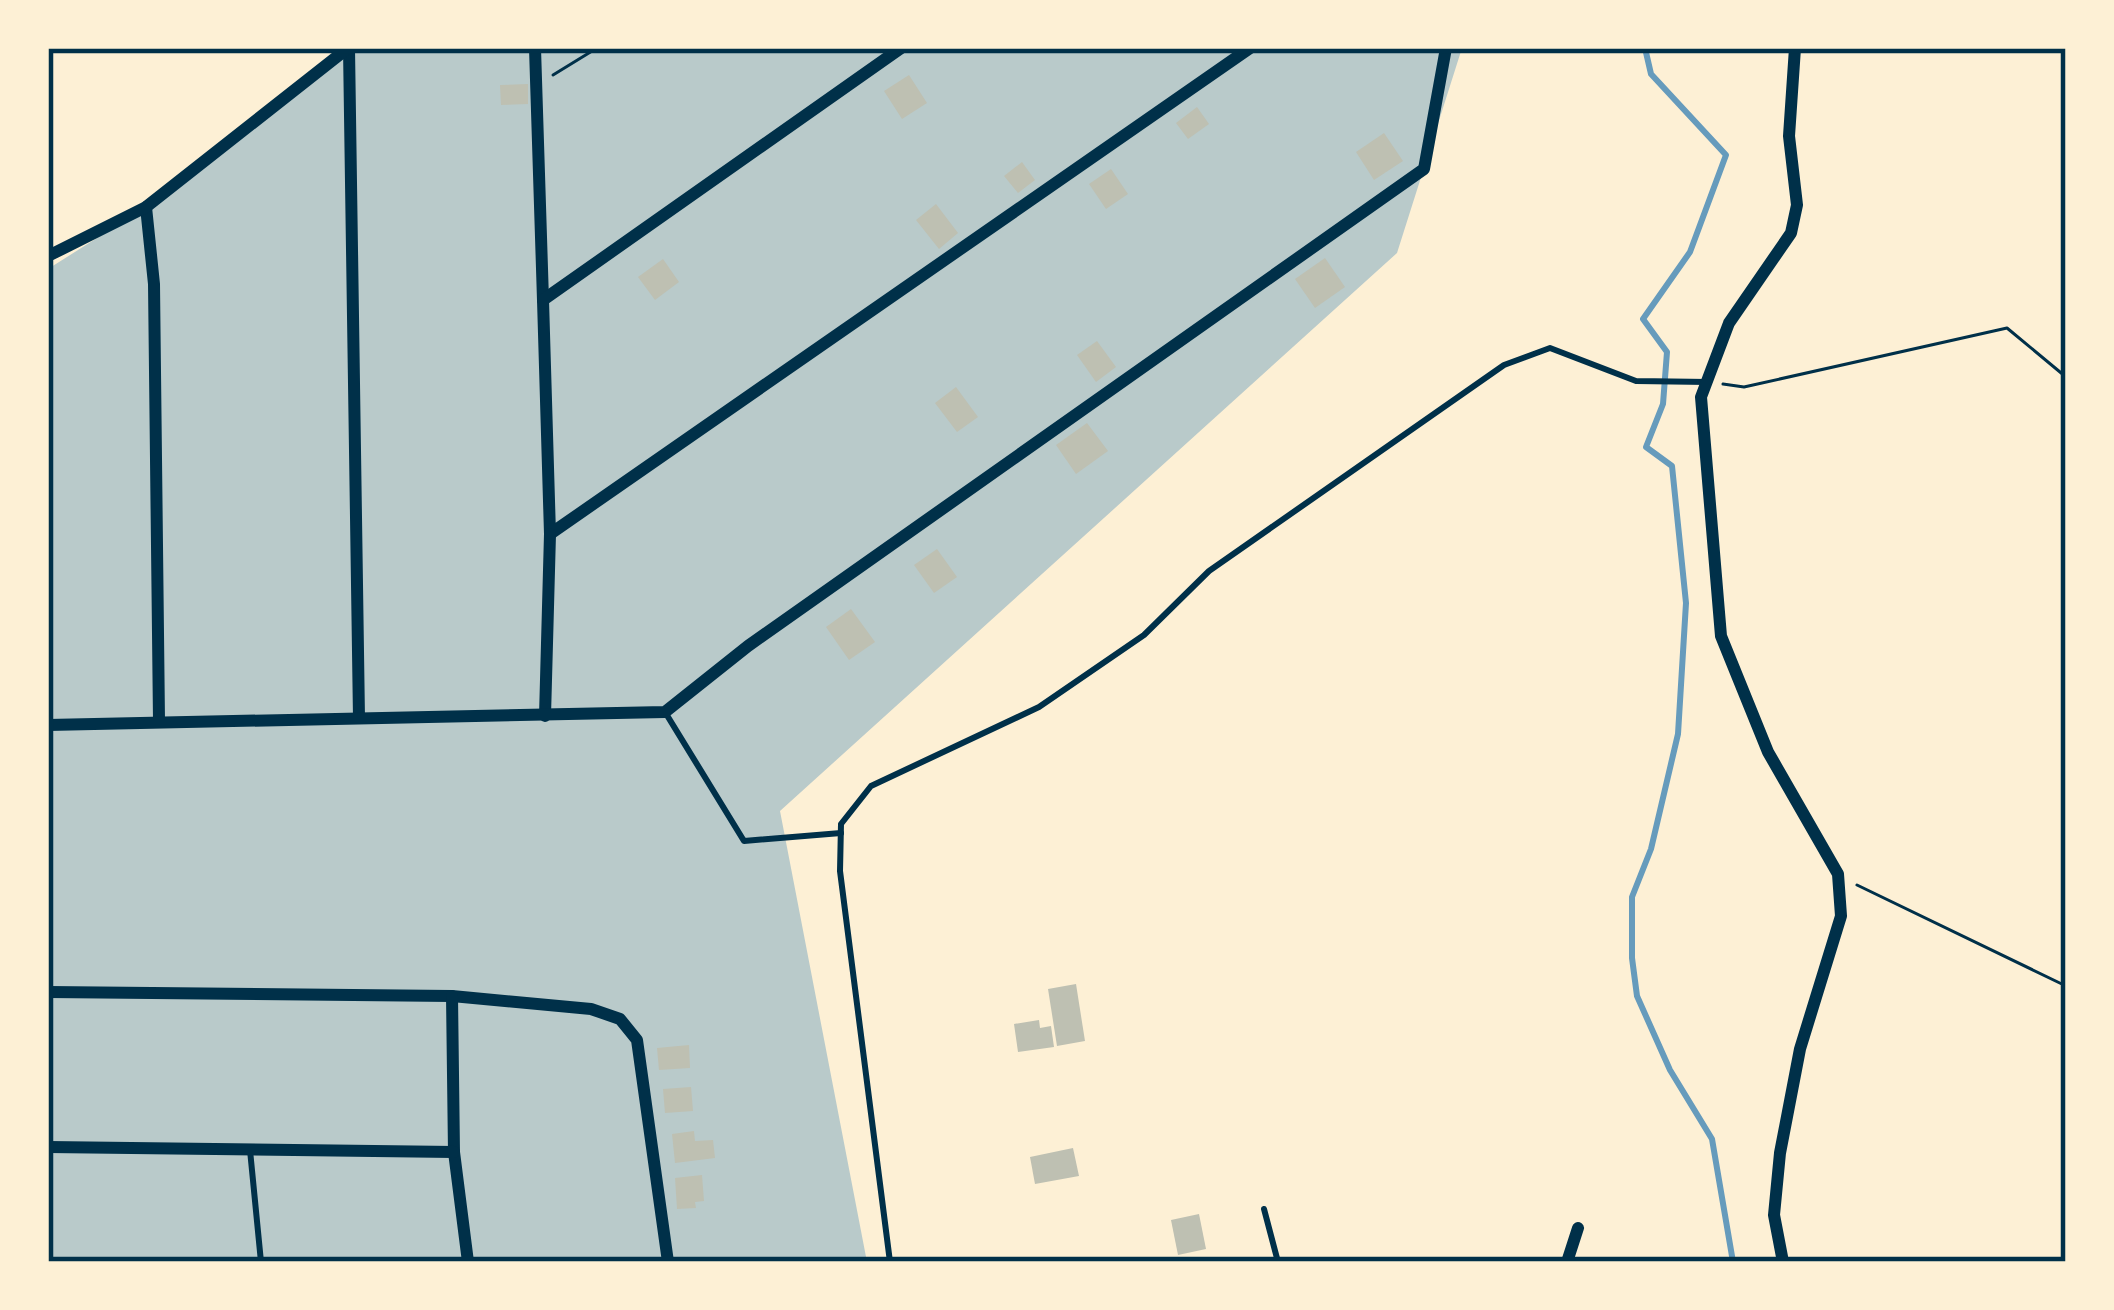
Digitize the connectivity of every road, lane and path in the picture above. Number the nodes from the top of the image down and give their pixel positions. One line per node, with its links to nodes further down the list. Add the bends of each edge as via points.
1 (348, 48): 9 (street); 17 (street)
2 (535, 48): 8 (street)
3 (597, 48): 8 (path)
4 (901, 48): 11 (street)
5 (1250, 48): 14 (street)
6 (1446, 48): 15 (street, via 1424,169)
7 (1795, 48): 13 (street, via 1791,233 1729,323)
8 (536, 85): 11 (street)
9 (146, 207): 10 (street); 18 (street, via 154,284)
10 (48, 256)
11 (543, 300): 14 (street)
12 (2066, 376): 13 (path, via 2007,328 1744,387)
13 (1709, 382): 20 (lane, via 1636,381 1550,349 1504,365 1209,571 1144,635 1039,707 871,786); 21 (street, via 1701,397 1721,636 1768,752)
14 (550, 534): 16 (street)
15 (665, 712): 16 (street); 20 (lane, via 744,841)
16 (545, 716): 17 (street)
17 (359, 718): 18 (street)
18 (159, 720): 19 (street)
19 (48, 725)
20 (841, 833): 33 (lane)
21 (1838, 874): 22 (path); 36 (street, via 1840,916 1800,1048 1780,1153 1774,1215)
22 (2066, 986)
23 (48, 992): 24 (street)
24 (452, 996): 27 (street); 32 (street, via 620,1019 637,1040)
25 (48, 1147): 26 (street)
26 (250, 1150): 27 (street); 30 (lane)
27 (454, 1152): 31 (street)
28 (1264, 1209): 34 (lane)
29 (1578, 1228): 35 (street)
30 (261, 1262)
31 (468, 1262)
32 (668, 1262)
33 (890, 1262)
34 (1278, 1262)
35 (1567, 1262)
36 (1784, 1262)

